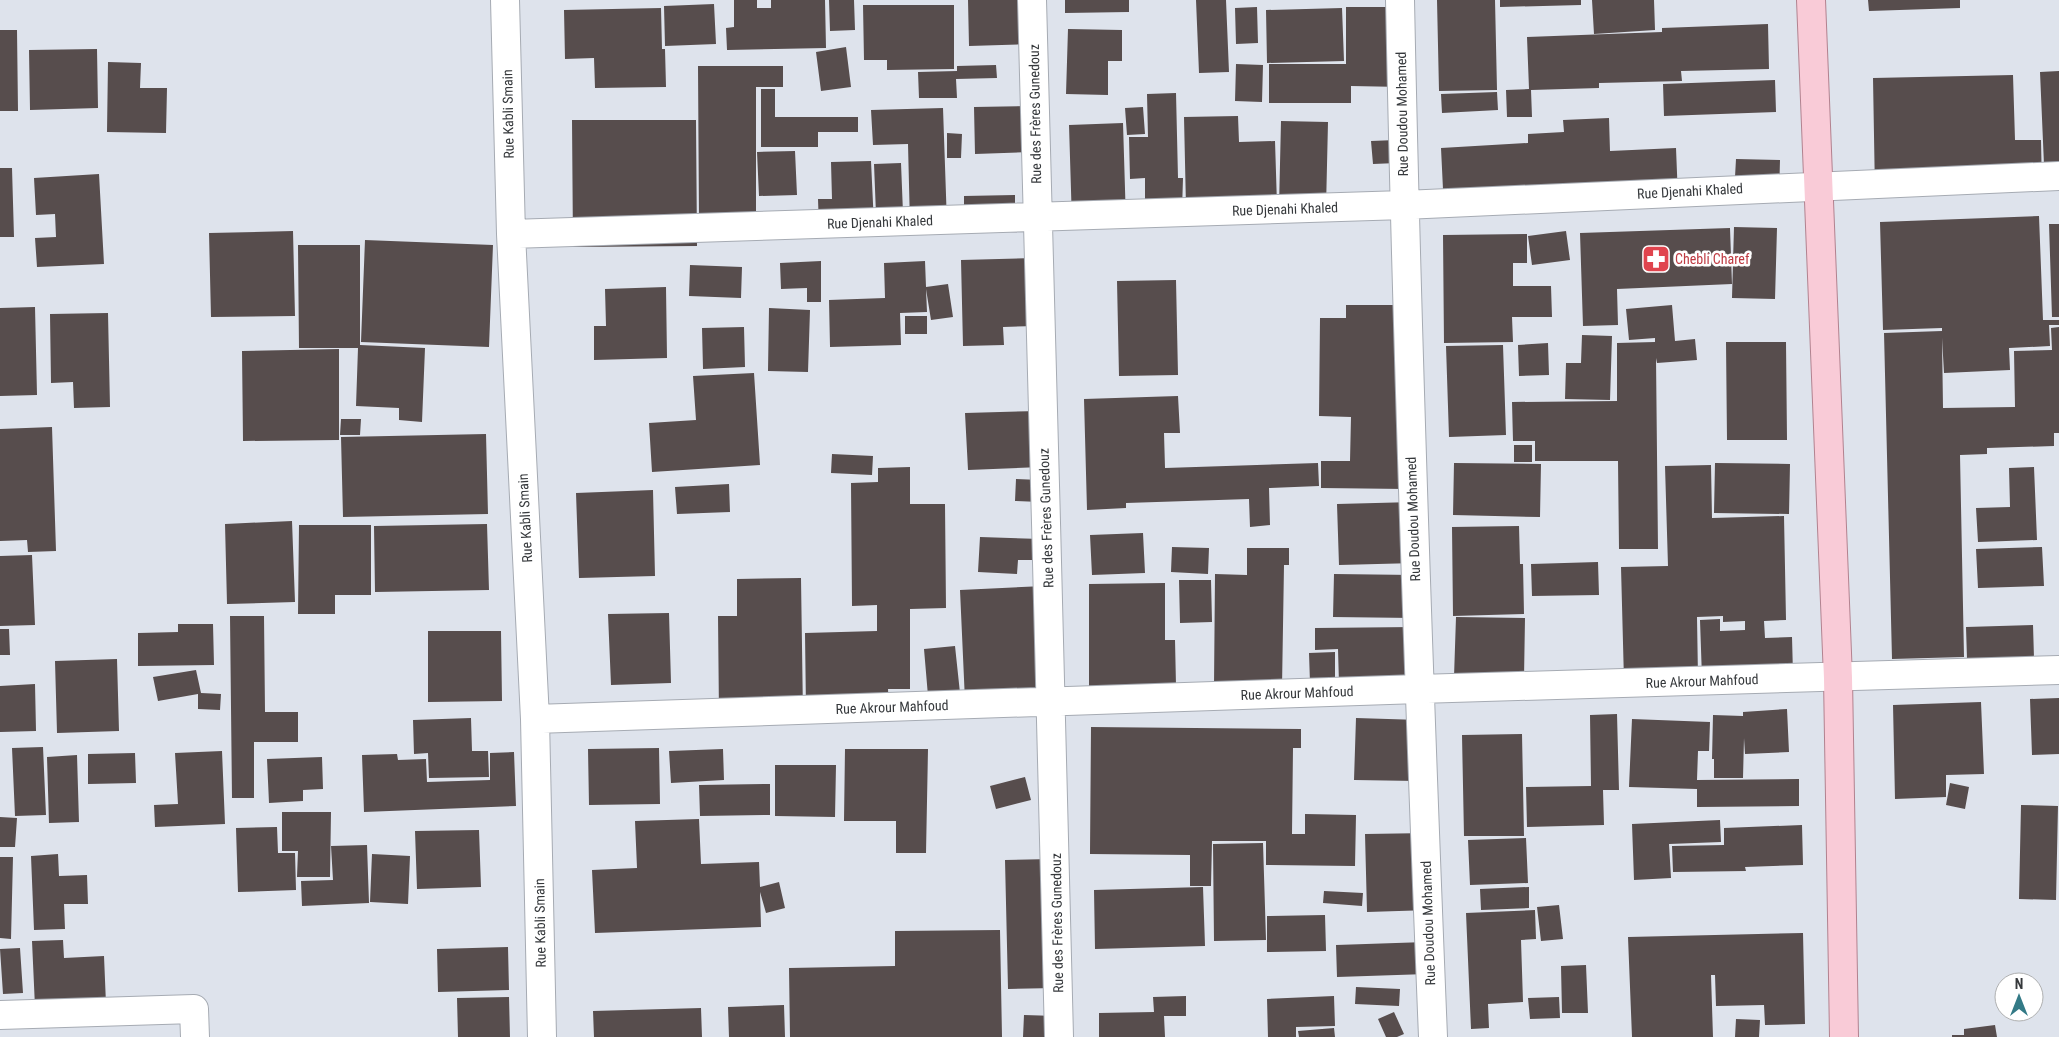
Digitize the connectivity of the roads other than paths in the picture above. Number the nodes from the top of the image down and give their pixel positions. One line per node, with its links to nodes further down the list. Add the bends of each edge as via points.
1 (505, 0): 9 (street, Rue Kabli Smain)
2 (1032, 0): 8 (street, Rue des Frères Gunedouz)
3 (1400, 0): 7 (street, Rue Doudou Mohamed)
4 (1811, 0): 6 (main road)
5 (2059, 176): 6 (street, Rue Djenahi Khaled)
6 (1819, 186): 7 (street, Rue Djenahi Khaled); 11 (main road)
7 (1404, 205): 8 (street, Rue Djenahi Khaled); 12 (street, Rue Doudou Mohamed)
8 (1037, 217): 9 (street, Rue Djenahi Khaled); 13 (street, Rue des Frères Gunedouz)
9 (511, 234): 14 (street, Rue Kabli Smain)
10 (2059, 670): 11 (street, Rue Akrour Mahfoud)
11 (1838, 678): 12 (street, Rue Akrour Mahfoud); 20 (main road)
12 (1419, 689): 13 (street, Rue Akrour Mahfoud); 19 (street, Rue Doudou Mohamed)
13 (1052, 702): 14 (street, Rue Akrour Mahfoud); 18 (street, Rue des Frères Gunedouz)
14 (534, 719): 17 (street, Rue Kabli Smain)
15 (0, 1015): 16 (street, via 194,1009)
16 (195, 1037)
17 (542, 1037)
18 (1059, 1037)
19 (1433, 1037)
20 (1844, 1037)

